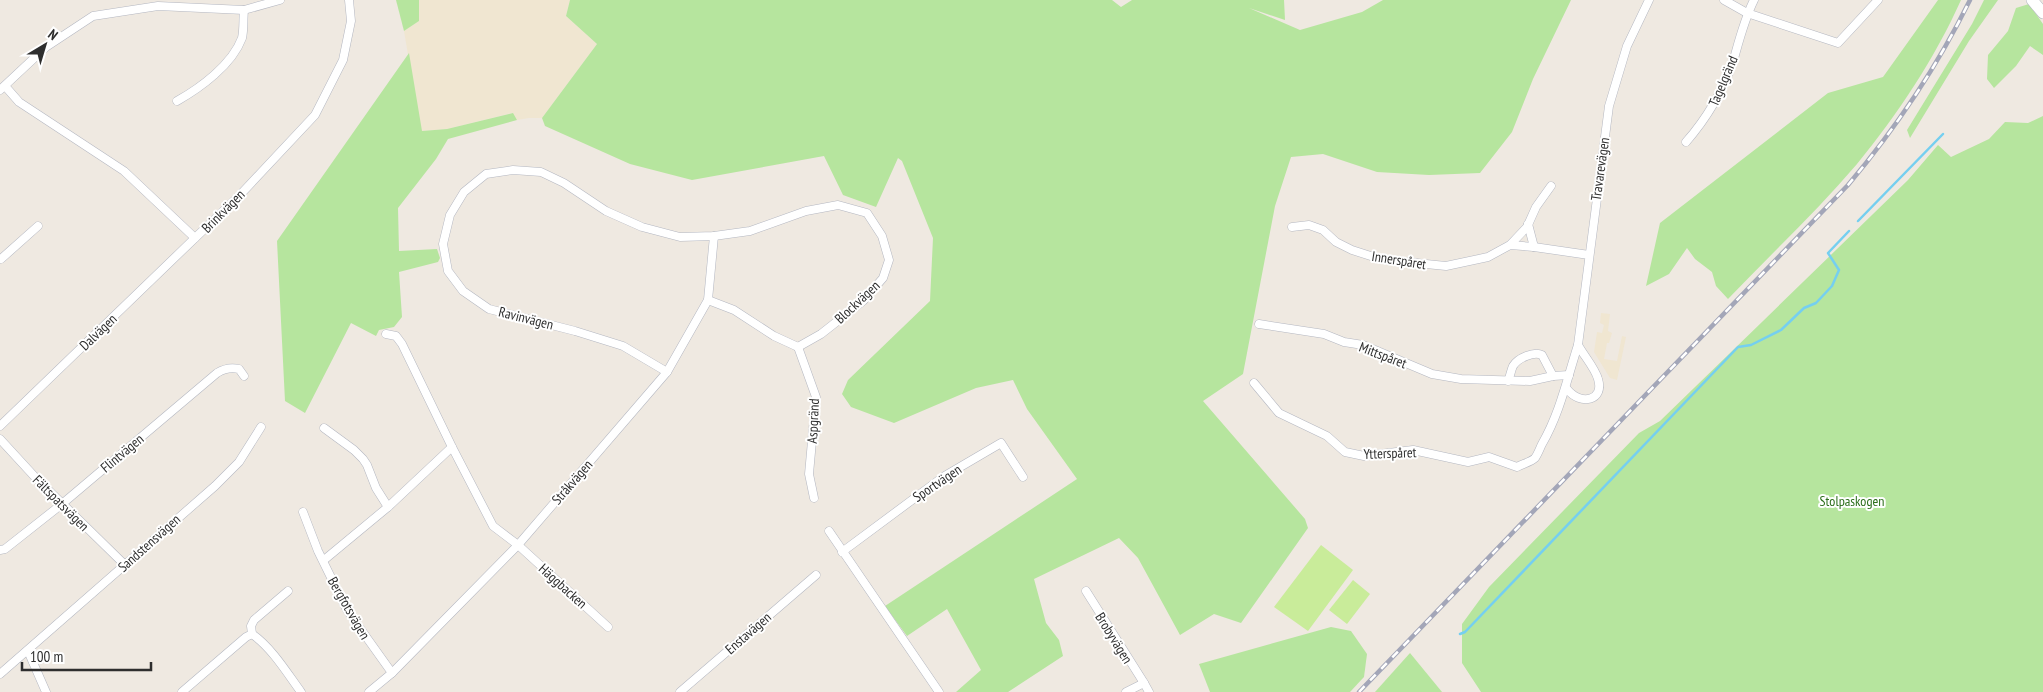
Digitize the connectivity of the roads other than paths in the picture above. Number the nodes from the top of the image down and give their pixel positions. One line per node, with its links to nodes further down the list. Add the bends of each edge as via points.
1 (280, 0): 8 (street)
2 (349, 0): 19 (street, Brinkvägen, via 351,21 343,60 315,115)
3 (1649, 0): 22 (street, Travarevägen, via 1627,46 1609,106)
4 (1724, 0): 9 (street)
5 (1754, 0): 9 (street, Tagelgränd)
6 (1878, 0): 9 (street, via 1838,44)
7 (2032, 0): 10 (main road)
8 (244, 10): 11 (street, via 158,6 93,16 46,47); 12 (street, via 242,37 233,54 200,88)
9 (1747, 12): 13 (street, Tagelgränd, via 1732,64 1714,105)
10 (2043, 13)
11 (2, 88): 19 (street, Brinkvägen, via 124,171)
12 (177, 101)
13 (1686, 142)
14 (1551, 186): 15 (street, Innerspåret)
15 (1528, 224): 20 (street, Innerspåret); 21 (street)
16 (38, 226): 23 (street)
17 (1292, 227): 20 (street, Innerspåret, via 1309,225 1323,230 1352,250 1380,259 1416,264 1446,266 1467,262 1488,257)
18 (714, 236): 24 (street, Stråkvägen); 28 (street, Blockvägen, via 750,231 806,211 838,205 866,213 882,236 889,260 883,278 863,301 821,334); 29 (street, Ravinvägen, via 680,236 642,227 606,211 541,172 514,170 486,174 464,192 450,215 443,244 448,271 463,291 490,309 622,346)
19 (195, 238): 36 (street, Dalvägen)
20 (1510, 245): 21 (street)
21 (1534, 246): 22 (street)
22 (1589, 255): 27 (street, Travarevägen)
23 (0, 258)
24 (708, 300): 28 (street, via 734,310 774,336); 29 (street, Stråkvägen)
25 (1258, 324): 33 (street, Mittspåret, via 1324,334 1363,345 1432,374)
26 (386, 334): 40 (street, via 396,336 402,344)
27 (1578, 345): 30 (street, Travarevägen); 35 (street, via 1598,378 1599,390 1590,399 1582,399 1575,398)
28 (798, 346): 43 (street, Aspgränd, via 816,397 809,474)
29 (667, 372): 48 (street, Stråkvägen)
30 (1569, 375): 32 (street, Mittspåret); 35 (street, Travarevägen)
31 (244, 376): 44 (street, Flintvägen, via 239,369 232,368 217,373)
32 (1553, 376): 33 (street, Mittspåret); 33 (street, via 1538,353 1513,365)
33 (1508, 381)
34 (1254, 383): 41 (street, Ytterspåret, via 1279,413 1327,436 1345,452 1364,456 1413,450 1468,462 1489,457)
35 (1567, 388): 41 (street, Travarevägen, via 1550,431 1534,458)
36 (0, 426)
37 (261, 427): 52 (street, Sandstensvägen, via 239,462)
38 (324, 428): 45 (street, via 368,465 376,488)
39 (0, 438): 44 (street, Fältspatsvägen)
40 (452, 447): 45 (street, Bergfotsvägen); 48 (street, via 493,526)
41 (1517, 466)
42 (1023, 477): 50 (street, Sportvägen, via 1001,443 943,477)
43 (814, 498)
44 (62, 504): 49 (street, Flintvägen); 52 (street, Fältspatsvägen)
45 (388, 507): 51 (street, Bergfotsvägen)
46 (302, 512): 51 (street)
47 (829, 531): 50 (street)
48 (518, 545): 56 (street, Häggbacken); 59 (street, Stråkvägen)
49 (0, 550)
50 (842, 552): 67 (street)
51 (324, 560): 59 (street, Bergfotsvägen, via 347,610)
52 (124, 565): 58 (street, Sandstensvägen)
53 (816, 575): 66 (street, Enstavägen)
54 (288, 591): 57 (street, via 254,620)
55 (1086, 592): 61 (street, Brobyvägen)
56 (608, 627)
57 (252, 634): 63 (street); 64 (street)
58 (28, 651): 60 (street, Sandstensvägen); 62 (street)
59 (392, 672): 65 (street, Stråkvägen)
60 (0, 674)
61 (1144, 683): 68 (street); 69 (street, Brobyvägen)
62 (46, 692)
63 (182, 692)
64 (302, 692)
65 (369, 692)
66 (681, 692)
67 (938, 692)
68 (1126, 692)
69 (1149, 692)

